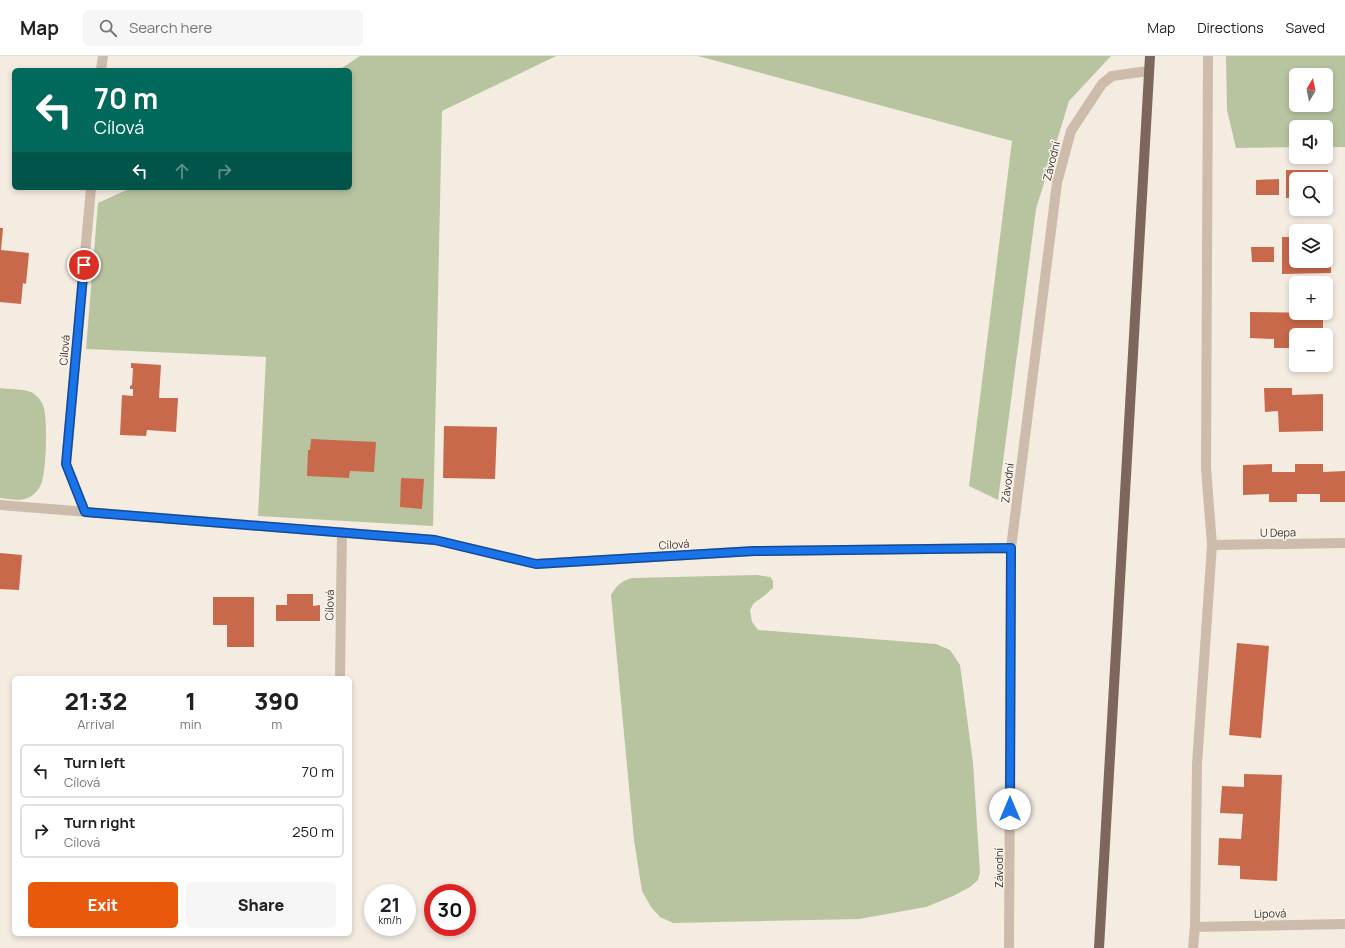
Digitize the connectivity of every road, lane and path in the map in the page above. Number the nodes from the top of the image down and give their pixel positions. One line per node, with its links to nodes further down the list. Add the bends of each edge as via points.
1 (102, 56): 4 (street)
2 (1150, 56): 5 (main road)
3 (1208, 56): 11 (street, via 1206,468)
4 (101, 68)
5 (1148, 71): 12 (street, Závodní, via 1112,76 1102,84 1071,131 1057,183); 17 (main road)
6 (91, 190): 8 (street, Cílová, via 66,464)
7 (0, 505): 8 (street, Cílová)
8 (85, 512): 9 (street, Cílová)
9 (342, 532): 12 (street, Cílová, via 435,540 536,564 754,551); 13 (street, Cílová)
10 (1345, 543): 11 (street, U Depa)
11 (1212, 545): 15 (street, via 1197,764)
12 (1011, 548): 16 (street, Závodní)
13 (340, 676)
14 (1345, 924): 15 (street, Lipová)
15 (1196, 927): 18 (street)
16 (1009, 948)
17 (1099, 948)
18 (1193, 948)

